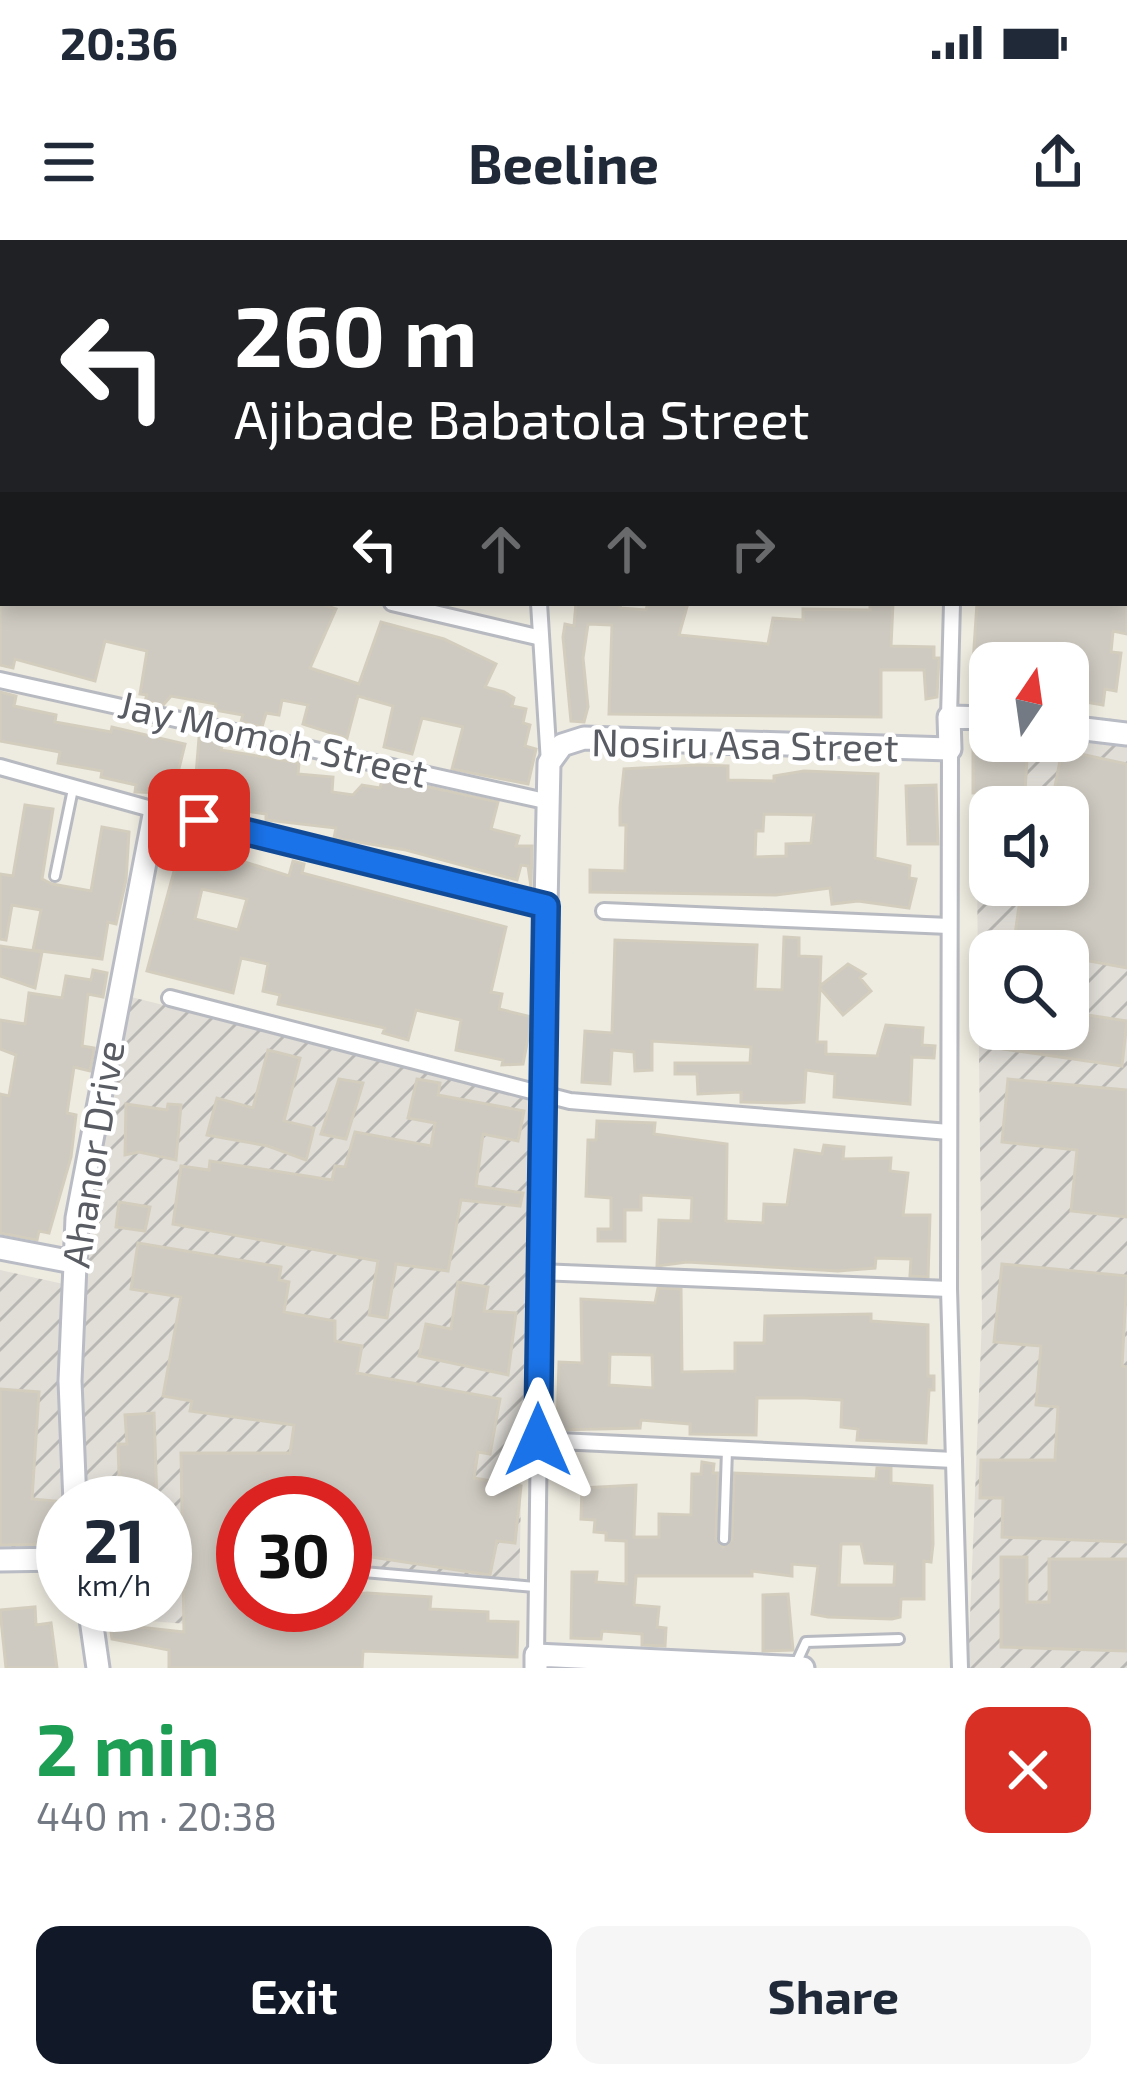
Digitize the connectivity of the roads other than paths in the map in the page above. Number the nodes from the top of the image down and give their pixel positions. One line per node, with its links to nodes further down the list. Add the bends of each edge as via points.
1 (405, 606): 4 (street)
2 (539, 606): 4 (street)
3 (952, 606): 6 (street)
4 (537, 637): 11 (street)
5 (0, 680): 14 (street, Jay Momoh Street)
6 (949, 717): 7 (street); 10 (street)
7 (969, 717)
8 (1089, 729): 9 (street)
9 (1127, 734)
10 (950, 749): 11 (street, Nosiru Asa Street, via 584,738 562,745); 19 (street)
11 (549, 763): 14 (street)
12 (0, 767): 13 (street)
13 (74, 785): 15 (street); 16 (lane)
14 (545, 801): 17 (street)
15 (155, 809): 17 (street); 24 (street, Ahanor Drive, via 89,1143)
16 (55, 876)
17 (546, 906): 21 (street)
18 (604, 911): 19 (street)
19 (949, 926): 22 (street)
20 (170, 998): 21 (street)
21 (544, 1095): 22 (street, via 607,1107); 25 (street)
22 (949, 1132): 26 (street)
23 (0, 1248): 24 (street)
24 (74, 1262): 30 (street, Ahanor Drive)
25 (538, 1272): 26 (street); 27 (street)
26 (950, 1289): 29 (street)
27 (538, 1440): 28 (street); 35 (street)
28 (727, 1450): 29 (street); 31 (lane)
29 (954, 1460): 42 (street)
30 (74, 1476)
31 (724, 1539)
32 (36, 1559): 33 (street)
33 (0, 1560)
34 (372, 1573): 35 (lane)
35 (537, 1587): 38 (street)
36 (93, 1632): 40 (street)
37 (899, 1639): 41 (lane, via 806,1642)
38 (536, 1661): 39 (street)
39 (715, 1666): 41 (street)
40 (98, 1668)
41 (799, 1668)
42 (960, 1668)

